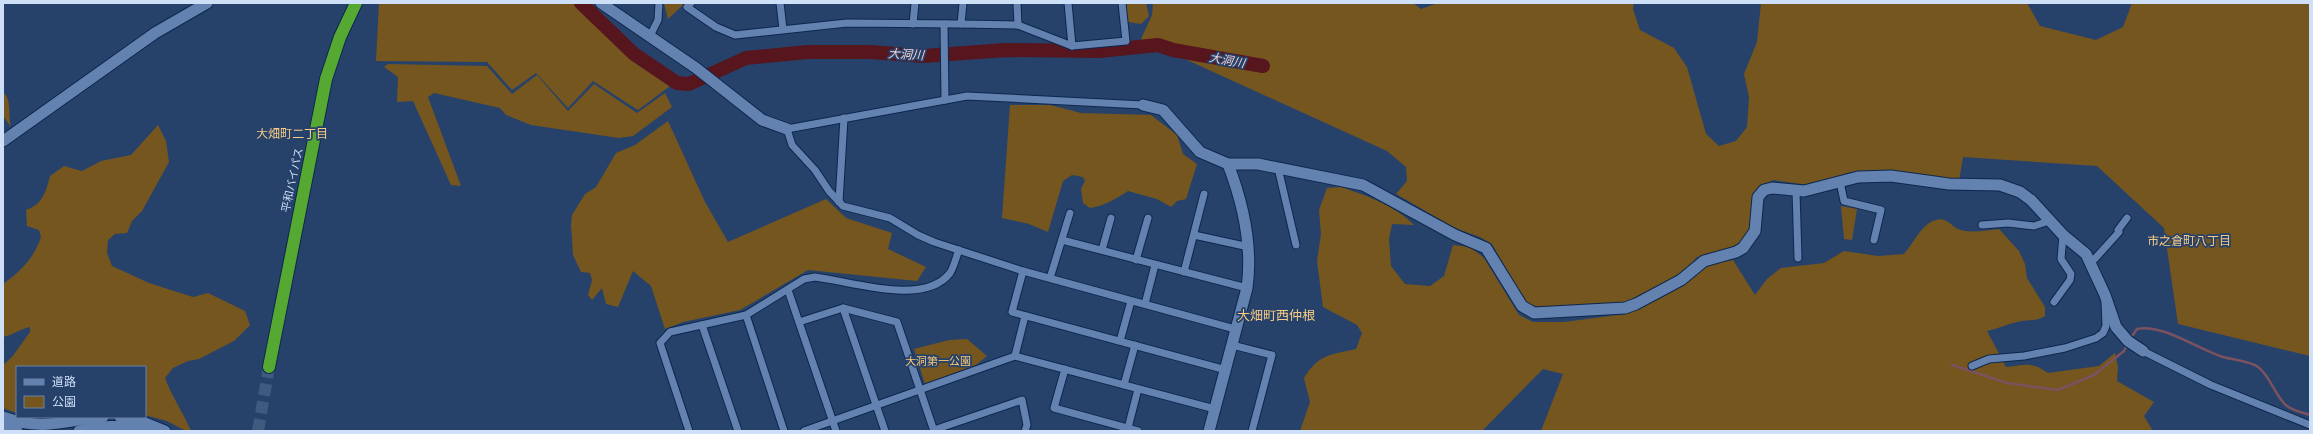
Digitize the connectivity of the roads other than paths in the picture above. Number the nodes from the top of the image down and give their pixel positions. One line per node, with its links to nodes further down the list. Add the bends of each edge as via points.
1 (356, 3): 69 (highway, 平和バイパス, via 340,37 326,79)
2 (601, 3): 17 (street)
3 (659, 3): 17 (street, via 658,20)
4 (691, 3): 16 (street, via 687,7 716,27 735,35)
5 (780, 3): 16 (street)
6 (915, 3): 12 (street)
7 (963, 3): 14 (street)
8 (1017, 3): 15 (street)
9 (1068, 3): 18 (street)
10 (1122, 3): 18 (street, via 1126,41)
11 (203, 4): 23 (street, via 155,33)
12 (913, 24): 13 (street); 16 (street, via 847,23)
13 (944, 24): 14 (street); 19 (street)
14 (961, 24): 15 (street)
15 (1018, 25): 18 (street)
16 (783, 29)
17 (650, 36): 22 (street, via 762,120)
18 (1072, 46)
19 (945, 100): 20 (street, via 967,96); 21 (street)
20 (1143, 105): 24 (street, via 1163,110 1200,152)
21 (844, 118): 22 (street); 29 (street)
22 (787, 129): 29 (street, via 792,145)
23 (3, 141)
24 (1228, 164): 25 (street, via 1258,164); 41 (street, via 1243,209)
25 (1278, 168): 27 (street, via 1363,186 1455,235 1482,245 1522,306 1534,313 1612,310 1636,304 1681,280 1704,260 1743,248 1755,231 1758,197 1764,190); 40 (street)
26 (1840, 182): 27 (street, via 1804,192); 34 (street, via 1858,177 1892,176 1949,184 2000,185 2026,196); 39 (street, via 1844,201 1881,210)
27 (1796, 190): 44 (street)
28 (1204, 194): 36 (street)
29 (839, 202): 42 (street, via 843,206 890,218 918,235)
30 (1070, 213): 38 (street)
31 (1111, 218): 43 (street)
32 (1148, 218): 45 (street)
33 (2127, 218): 46 (street, via 2119,232)
34 (2049, 221): 35 (street, via 2034,226 2008,223); 37 (street)
35 (1982, 225)
36 (1194, 235): 41 (street); 49 (street)
37 (2063, 235): 46 (street, via 2086,254); 55 (street, via 2061,259 2071,274 2070,280)
38 (1062, 240): 43 (street); 50 (street)
39 (1874, 240)
40 (1296, 245)
41 (1248, 247): 51 (street, via 1250,266)
42 (959, 250): 48 (street); 52 (street, via 950,272 929,287 884,289 815,277 804,279)
43 (1102, 250): 45 (street)
44 (1798, 258)
45 (1136, 260): 47 (street)
46 (2091, 263): 53 (street)
47 (1155, 265): 49 (street); 56 (street)
48 (1023, 271): 50 (street); 59 (street, via 1012,312)
49 (1184, 272): 51 (street)
50 (1050, 278): 54 (street)
51 (1247, 288): 62 (street)
52 (788, 290): 58 (street); 60 (street)
53 (2105, 295): 66 (street, via 2116,327 2128,341); 68 (street, via 2106,326 2103,333 2096,338 2038,353 1989,359)
54 (1131, 301): 56 (street); 63 (street)
55 (2054, 302)
56 (1145, 304): 62 (street)
57 (843, 308): 60 (street); 74 (street, via 897,322); 75 (street)
58 (746, 315): 61 (street); 91 (street)
59 (1025, 316): 63 (street); 67 (street)
60 (799, 322): 80 (street)
61 (702, 325): 89 (street, via 670,332 660,343); 90 (street)
62 (1235, 329): 65 (street)
63 (1120, 341): 64 (street)
64 (1135, 345): 71 (street); 72 (street)
65 (1232, 345): 71 (street); 98 (street, via 1272,355)
66 (2143, 351): 81 (street, via 2211,386)
67 (1015, 356): 70 (street); 74 (street)
68 (1972, 366)
69 (269, 367)
70 (1065, 369): 72 (street); 83 (street, via 1054,408)
71 (1226, 370): 76 (street)
72 (1124, 385): 73 (street)
73 (1138, 389): 76 (street); 83 (street)
74 (921, 390): 75 (street); 84 (street)
75 (877, 406): 80 (street); 94 (street)
76 (1215, 409): 97 (street)
77 (3, 417): 78 (street, via 27,424 48,426)
78 (97, 418)
79 (133, 418): 88 (street)
80 (832, 421): 92 (street); 93 (street)
81 (2310, 425)
82 (3, 427): 85 (street)
83 (1124, 429): 96 (street)
84 (934, 430): 95 (street, via 1022,400 1027,425)
85 (17, 431)
86 (79, 431): 87 (street, via 109,426 129,427)
87 (142, 431)
88 (165, 431)
89 (690, 431)
90 (738, 431)
91 (784, 431)
92 (804, 431)
93 (836, 431)
94 (885, 431)
95 (1025, 431)
96 (1138, 431)
97 (1209, 431)
98 (1252, 431)

